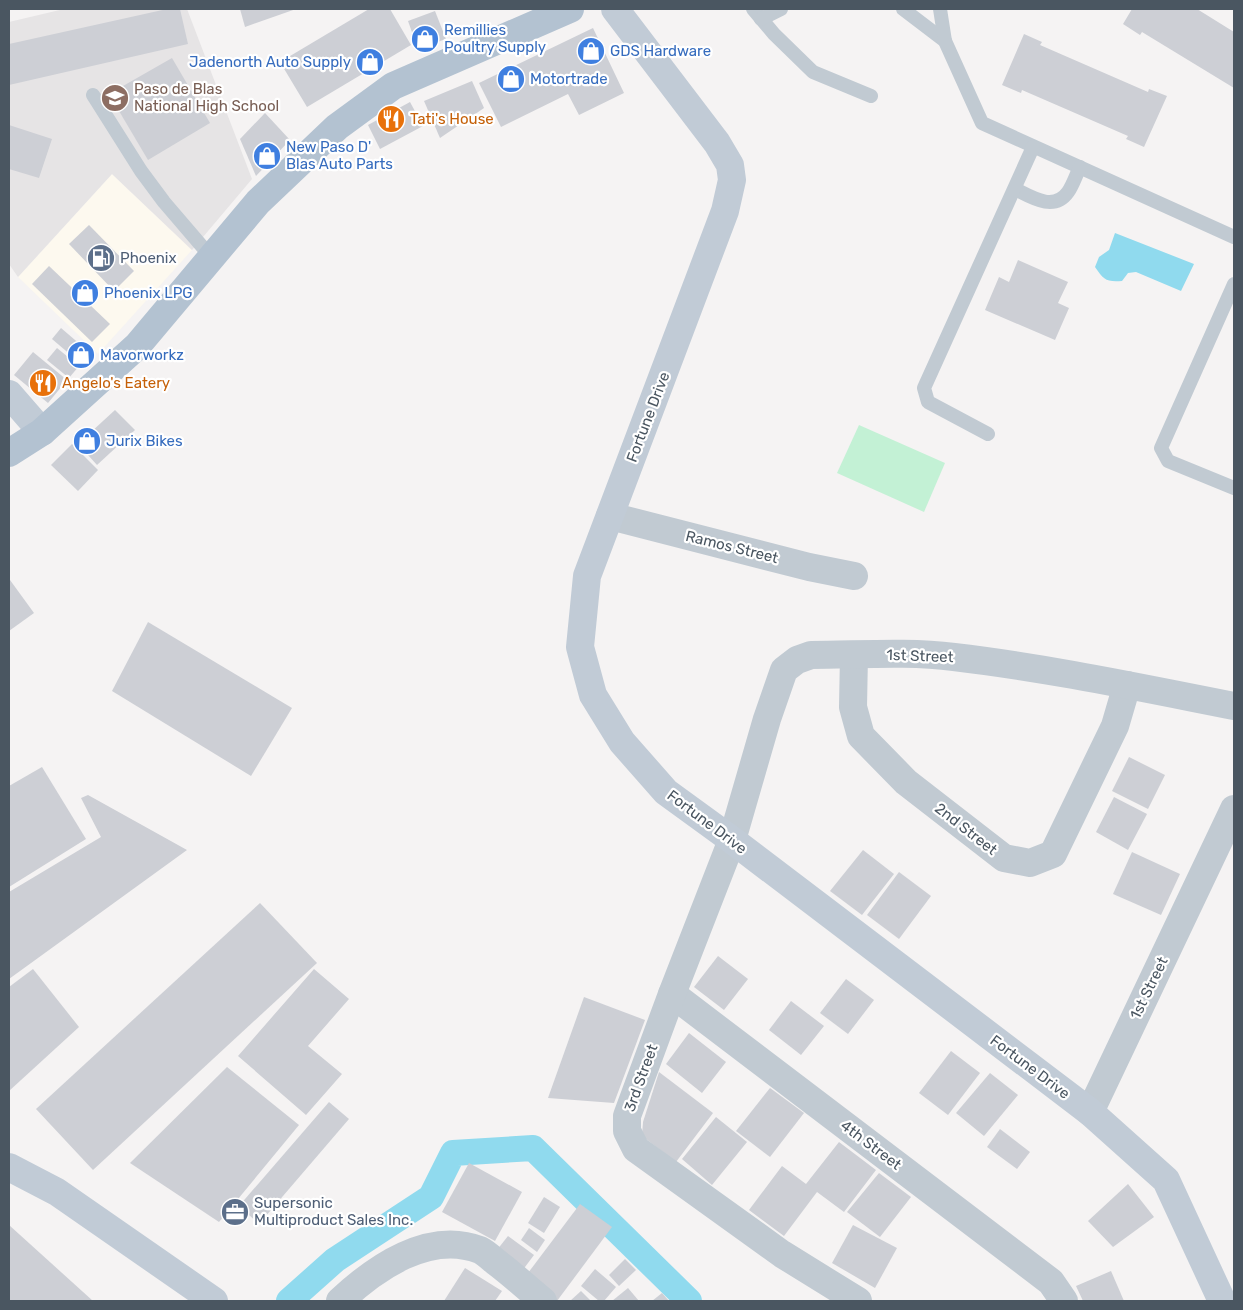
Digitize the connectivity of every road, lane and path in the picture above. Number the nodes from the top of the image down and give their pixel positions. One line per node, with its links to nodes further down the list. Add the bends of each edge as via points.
1 (570, 9): 14 (main road, via 393,86 337,127 258,202)
2 (615, 9): 21 (street, Fortune Drive, via 717,143 730,165 732,180 725,211)
3 (782, 9): 6 (lane)
4 (903, 9): 7 (lane)
5 (940, 9): 7 (lane)
6 (756, 14): 9 (lane, via 813,72)
7 (945, 41): 10 (lane, via 982,123)
8 (92, 95): 14 (lane, via 141,171)
9 (871, 96)
10 (1033, 147): 11 (lane); 12 (lane)
11 (1080, 167): 12 (lane, via 1068,193 1058,201 1048,202); 13 (lane)
12 (1014, 189): 18 (lane, via 924,388 928,402)
13 (1234, 237)
14 (212, 258): 17 (main road, via 137,346)
15 (1234, 287): 20 (lane, via 1161,448 1168,461)
16 (9, 394): 17 (street)
17 (42, 432): 19 (main road)
18 (988, 434)
19 (9, 453)
20 (1234, 488)
21 (610, 516): 22 (street, Ramos Street); 27 (street, Fortune Drive, via 587,576 580,647 593,695 622,742 666,792)
22 (854, 576)
23 (854, 655): 24 (street, 1st Street, via 953,657); 24 (street, 2nd Street, via 853,707 861,736 906,782 1004,858 1030,863 1053,854 1115,726); 27 (street, 1st Street, via 810,656 797,660 784,670)
24 (1127, 685): 25 (street, 1st Street)
25 (1234, 706)
26 (1234, 809): 29 (street, 1st Street)
27 (732, 840): 28 (street, 3rd Street); 29 (street, Fortune Drive)
28 (672, 994): 34 (street, 3rd Street, via 627,1116 627,1131 636,1149 782,1254); 35 (street, 4th Street, via 1051,1282)
29 (1090, 1112): 36 (street, Fortune Drive, via 1166,1180)
30 (9, 1167): 31 (street, via 57,1192)
31 (214, 1301)
32 (340, 1301): 33 (street, via 380,1268 404,1256 435,1246 458,1245 482,1251)
33 (543, 1301)
34 (858, 1301)
35 (1064, 1301)
36 (1222, 1301)

